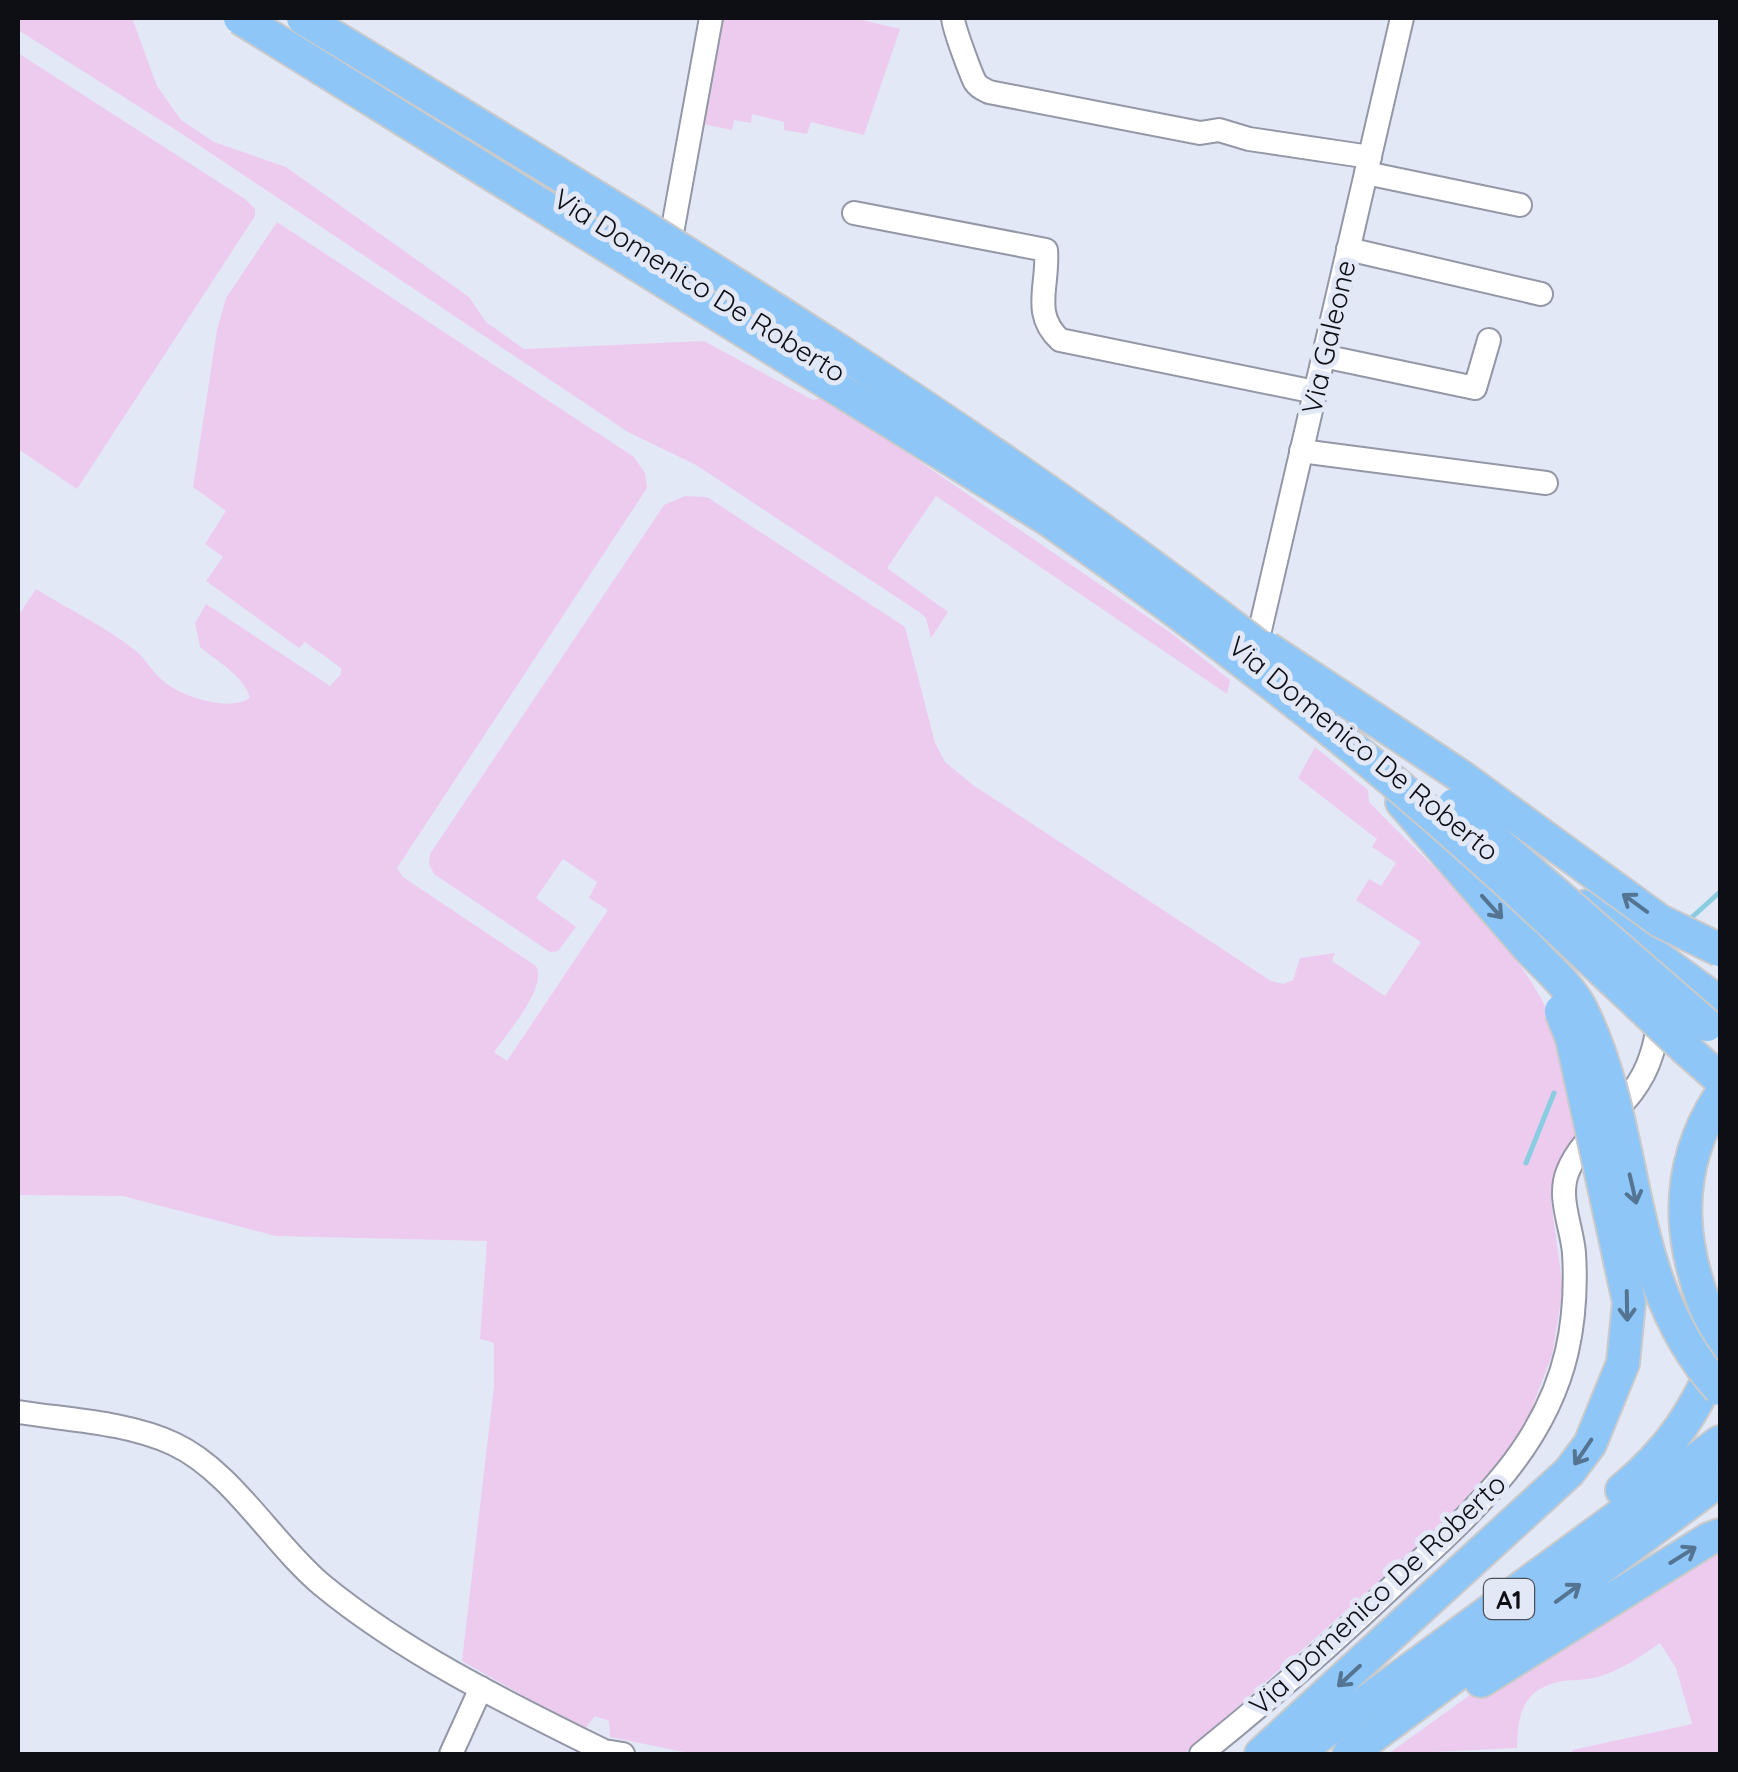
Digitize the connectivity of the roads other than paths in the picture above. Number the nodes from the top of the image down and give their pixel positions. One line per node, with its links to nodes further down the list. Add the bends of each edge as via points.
1 (240, 18): 20 (highway, bridge, via 1049,520)
2 (267, 18): 11 (street, Via Domenico De Roberto)
3 (303, 18): 18 (highway, bridge, via 1002,456)
4 (711, 18): 11 (street)
5 (953, 18): 7 (street, via 976,84 989,92 1200,133 1220,130)
6 (1402, 18): 7 (street, Via Galeone)
7 (1368, 165): 8 (street); 10 (street, Via Galeone)
8 (1520, 204)
9 (854, 213): 15 (street, via 1046,250 1042,312 1060,340)
10 (1348, 250): 12 (street); 14 (street, Via Galeone)
11 (666, 264): 19 (street, Via Domenico De Roberto, via 994,469)
12 (1541, 294)
13 (1489, 340): 14 (street, via 1475,388)
14 (1323, 356): 15 (street, Via Galeone)
15 (1315, 392): 16 (street, Via Galeone)
16 (1301, 451): 17 (street); 19 (street, Via Galeone)
17 (1546, 483)
18 (1226, 620): 21 (highway, bridge); 23 (highway, one-way to 18, bridge, via 1660,921 1459,775)
19 (1254, 656): 39 (street, Via Domenico De Roberto, via 1486,846 1643,992 1656,1016 1657,1037 1626,1103 1568,1170 1574,1306 1554,1391 1534,1434 1469,1514 1300,1674)
20 (1360, 754): 22 (highway, one-way to 22, bridge); 26 (highway, bridge)
21 (1523, 864): 24 (highway, bridge); 25 (highway, bridge)
22 (1526, 945): 30 (highway, one-way to 30, bridge, via 1586,1020 1605,1064 1650,1264 1667,1310); 40 (highway, one-way to 40, bridge, via 1572,1039 1629,1302 1623,1364 1590,1444 1569,1472)
23 (1720, 950)
24 (1720, 1003)
25 (1720, 1037)
26 (1720, 1079)
27 (1720, 1096): 28 (highway, via 1689,1174 1685,1216 1690,1265)
28 (1720, 1340)
29 (1720, 1354): 35 (highway, via 1697,1406 1651,1467 1512,1579)
30 (1720, 1389)
31 (18, 1412): 36 (street, via 145,1432 176,1444 204,1462 297,1564 337,1597)
32 (1720, 1442): 35 (highway, A1)
33 (1720, 1480): 42 (highway, A1, one-way to 33)
34 (1720, 1535): 43 (highway, one-way to 34)
35 (1436, 1653): 41 (highway, A1)
36 (481, 1688): 37 (street); 38 (street)
37 (611, 1753)
38 (452, 1754)
39 (1201, 1754)
40 (1261, 1754)
41 (1295, 1754)
42 (1349, 1754)
43 (1363, 1754)

